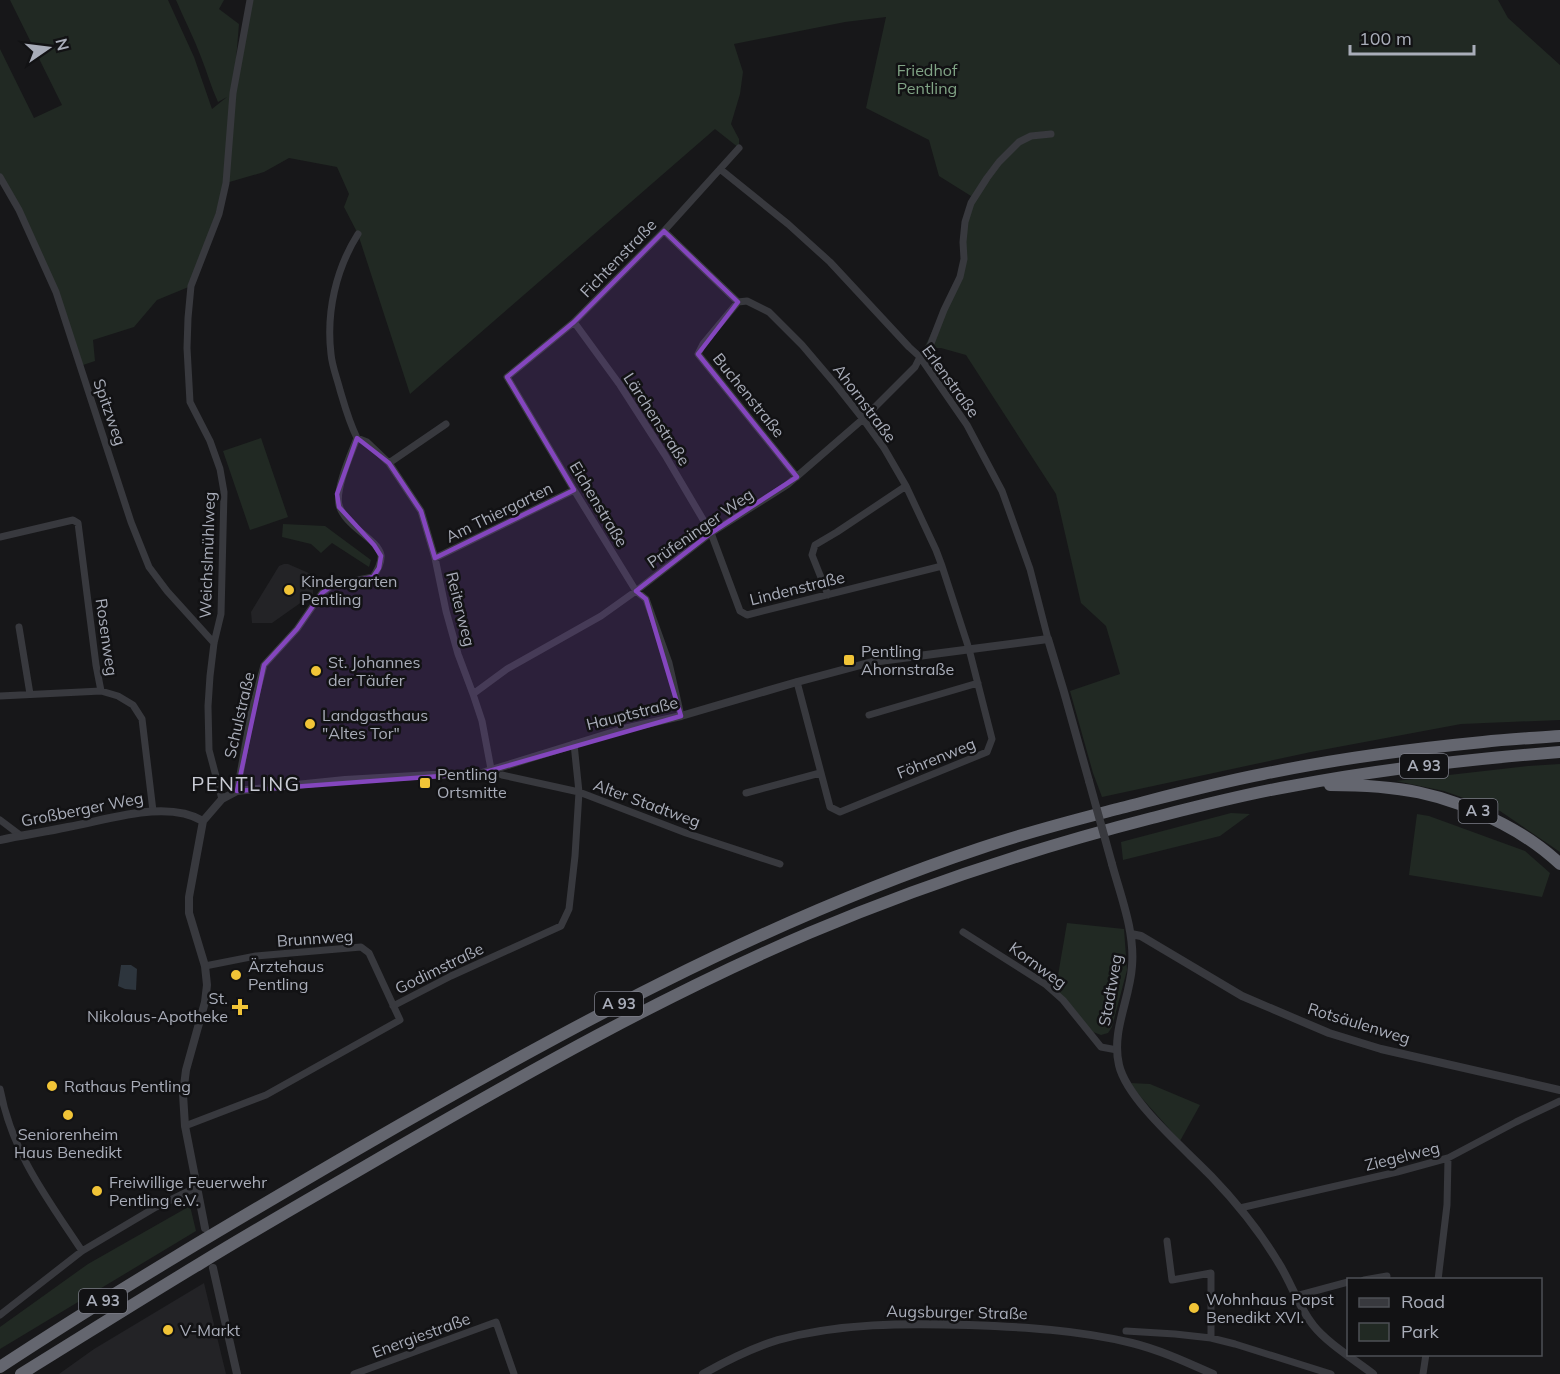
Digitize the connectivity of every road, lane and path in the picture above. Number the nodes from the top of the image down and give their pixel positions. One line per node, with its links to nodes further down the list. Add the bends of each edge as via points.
1 (250, 0): 27 (street, Weichslmühlweg, via 233,93 226,183 219,214 191,286 188,318 190,402 210,441 224,492 221,614)
2 (1052, 134): 10 (street, Prüfeninger Weg, via 1030,136 1019,142 993,170 971,203 965,222 960,277 930,346)
3 (739, 148): 4 (street, Fichtenstraße)
4 (720, 169): 6 (street, Fichtenstraße); 10 (street, Erlenstraße, via 830,262)
5 (0, 177): 27 (street, Spitzweg, via 56,292 149,567)
6 (664, 231): 8 (street, Ahornstraße); 9 (street, Fichtenstraße)
7 (358, 234): 14 (street, via 337,278 330,330 333,363)
8 (738, 302): 12 (street, Ahornstraße, via 769,312 802,345); 16 (street, Buchenstraße, via 698,354)
9 (574, 322): 11 (street, Fichtenstraße); 19 (street, Lärchenstraße, via 646,425)
10 (920, 357): 12 (street, Prüfeninger Weg, via 915,367); 26 (street, Erlenstraße, via 967,425 1002,491 1030,568)
11 (507, 377): 18 (street, Eichenstraße)
12 (863, 419): 16 (street, Prüfeninger Weg); 17 (street, Ahornstraße)
13 (446, 424): 15 (street)
14 (357, 438): 15 (street, Reiterweg, via 367,442); 44 (street, Schulstraße, via 337,494 339,507 374,545 381,556 379,568 373,577 333,585 322,593 297,629 264,664)
15 (389, 463): 21 (street, Reiterweg, via 421,511)
16 (796, 477): 19 (street, Prüfeninger Weg)
17 (906, 486): 22 (street, Ahornstraße); 24 (street, via 815,545 812,555)
18 (574, 490): 21 (street, Am Thiergarten); 23 (street, Eichenstraße)
19 (711, 533): 23 (street, Prüfeninger Weg); 24 (street, Lindenstraße, via 740,610 747,615)
20 (0, 537): 31 (street, Rosenweg, via 73,520 78,523)
21 (435, 558): 33 (street, Reiterweg, via 458,654)
22 (942, 566): 24 (street, Lindenstraße); 28 (street, Ahornstraße)
23 (636, 591): 33 (street, Prüfeninger Weg); 36 (street, Eichenstraße, via 646,599 650,610 669,663)
24 (828, 595)
25 (19, 627): 32 (street)
26 (1048, 639): 28 (street, Hauptstraße); 56 (street, Stadtweg, bridge)
27 (213, 643): 47 (street, Weichslmühlweg, via 209,750)
28 (969, 649): 29 (street, Hauptstraße, via 876,661); 30 (street, Föhrenweg)
29 (796, 682): 36 (street, Hauptstraße); 41 (street, Föhrenweg)
30 (978, 683): 35 (street); 41 (street, Föhrenweg, via 992,739 987,752 840,812 830,807)
31 (101, 691): 32 (street); 48 (street, Rosenweg, via 133,705 142,719)
32 (30, 694): 34 (street)
33 (473, 694): 40 (street, Reiterweg)
34 (0, 696)
35 (869, 715)
36 (681, 716): 38 (street, Hauptstraße)
37 (1560, 736): 82 (highway, A 93, via 1416,750 1263,774 1063,823 878,885 733,948 609,1008 475,1081 201,1241)
38 (574, 744): 40 (street, Hauptstraße); 45 (street, Godimstraße)
39 (1560, 752): 43 (highway, A 93)
40 (491, 769): 44 (street, Hauptstraße, via 463,775 345,780)
41 (820, 773): 46 (street)
42 (502, 775): 45 (street, Alter Stadtweg)
43 (1289, 786): 54 (highway, A 3, via 1383,786 1432,794 1471,807 1517,831); 83 (highway, A 93, via 1205,804 988,865 749,960 484,1098 202,1262)
44 (237, 791): 47 (street, Hauptstraße)
45 (579, 792): 53 (street, Alter Stadtweg); 58 (street, Godimstraße, via 569,909 561,926)
46 (746, 793)
47 (222, 799): 50 (street)
48 (153, 811): 50 (street, Großberger Weg, via 193,815); 51 (street, Großberger Weg)
49 (0, 820): 51 (street)
50 (203, 821): 57 (street, via 189,906)
51 (20, 836): 52 (street, Großberger Weg)
52 (0, 840)
53 (780, 864)
54 (1560, 864)
55 (963, 932): 59 (street, Kornweg, via 1045,984 1101,1047)
56 (1131, 934): 59 (street, Stadtweg, via 1132,966); 61 (street, Rotsäulenweg, via 1141,936 1242,996 1329,1033)
57 (205, 966): 58 (street, Brunnweg, via 256,956 361,947 369,953); 63 (street, via 205,1002 186,1070)
58 (393, 1006): 63 (street, Godimstraße, via 400,1020 266,1095)
59 (1117, 1050): 66 (street, Stadtweg, via 1118,1064 1133,1094)
60 (0, 1089): 69 (street, via 11,1131 26,1164)
61 (1560, 1090)
62 (1560, 1101): 64 (street, Ziegelweg)
63 (185, 1126): 65 (street)
64 (1448, 1158): 66 (street, Ziegelweg); 73 (street)
65 (197, 1187): 67 (street); 69 (street, via 156,1206)
66 (1240, 1208): 75 (street, Stadtweg, via 1278,1262)
67 (205, 1228)
68 (1167, 1241): 78 (street, via 1172,1280 1211,1273)
69 (82, 1251): 76 (street)
70 (213, 1268): 84 (street)
71 (1387, 1276): 72 (street)
72 (1376, 1278)
73 (1438, 1278)
74 (1347, 1282): 75 (street)
75 (1296, 1296): 79 (street, Stadtweg, via 1315,1328)
76 (0, 1315)
77 (1126, 1331): 78 (street)
78 (1211, 1338): 89 (street)
79 (1347, 1354)
80 (1349, 1356): 90 (street, Stadtweg)
81 (1426, 1356): 91 (street)
82 (2, 1364)
83 (21, 1374)
84 (237, 1374)
85 (354, 1374): 86 (street, Energiestraße, via 496,1322)
86 (514, 1374)
87 (703, 1374): 88 (street, Augsburger Straße, via 742,1354 811,1333 916,1324 1077,1332 1172,1356)
88 (1213, 1374)
89 (1331, 1374)
90 (1373, 1374)
91 (1423, 1374)

